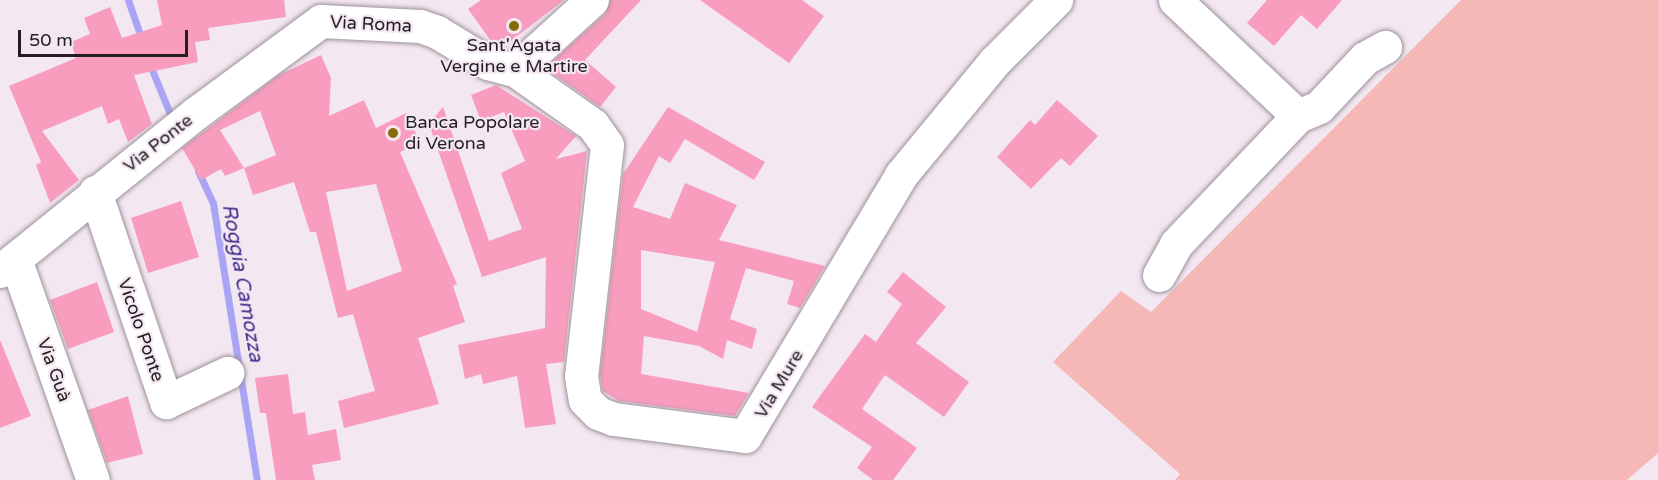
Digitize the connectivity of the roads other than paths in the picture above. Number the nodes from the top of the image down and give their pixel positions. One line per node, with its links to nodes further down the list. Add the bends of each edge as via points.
1 (592, 0): 6 (street)
2 (1056, 0): 8 (street, Via Mure, via 994,62 901,175 745,436 614,419 598,413 585,400 581,376 607,145)
3 (1175, 0): 7 (street)
4 (319, 11): 6 (street, Via Roma, via 420,26 488,63); 9 (street, Via Ponte)
5 (1385, 47): 7 (street, via 1365,58 1319,107)
6 (515, 70): 8 (street, Via Roma)
7 (1298, 116): 11 (street, via 1176,244)
8 (593, 125)
9 (95, 192): 10 (street, Via Ponte); 12 (street, Vicolo Ponte, via 166,402)
10 (7, 265): 13 (street, Via Guà)
11 (1159, 275)
12 (226, 372)
13 (93, 480)

